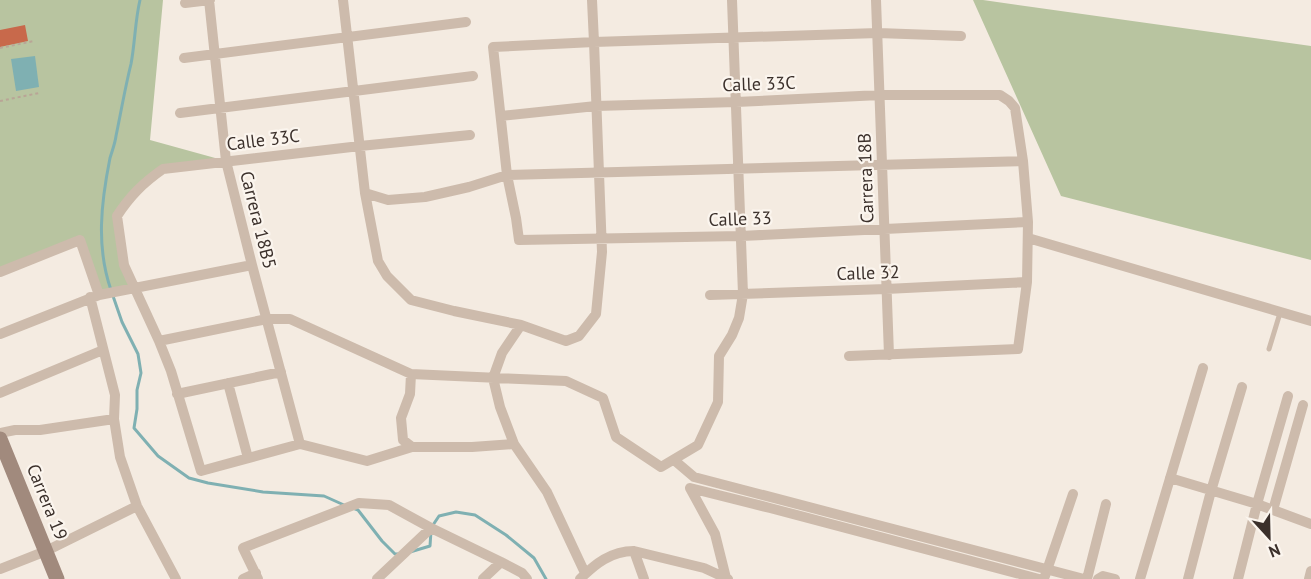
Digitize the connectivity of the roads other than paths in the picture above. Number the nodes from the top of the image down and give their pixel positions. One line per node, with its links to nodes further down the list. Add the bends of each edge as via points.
1 (210, 0): 6 (street); 13 (street, Carrera 18B5)
2 (343, 0): 10 (street)
3 (591, 0): 12 (street)
4 (732, 0): 11 (street)
5 (876, 0): 8 (street, Carrera 18B)
6 (185, 3)
7 (466, 21): 10 (street)
8 (878, 33): 9 (street); 11 (street); 17 (street, Carrera 18B)
9 (961, 36)
10 (347, 37): 13 (street); 16 (street)
11 (733, 38): 12 (street); 18 (street)
12 (594, 42): 19 (street); 22 (street, via 493,47)
13 (215, 54): 14 (street); 20 (street, Carrera 18B5)
14 (184, 58)
15 (473, 76): 16 (street)
16 (353, 91): 20 (street); 24 (street)
17 (880, 95): 18 (street, Calle 33C); 25 (street, Calle 33C, via 1000,95 1015,108); 27 (street, Carrera 18B)
18 (736, 102): 19 (street, Calle 33C); 28 (street)
19 (596, 106): 22 (street, Calle 33C); 29 (street)
20 (220, 107): 21 (street); 26 (street, Carrera 18B5)
21 (180, 113)
22 (501, 116): 30 (street)
23 (470, 135): 24 (street, Calle 33C)
24 (360, 146): 26 (street, Calle 33C); 31 (street)
25 (1023, 160): 27 (street); 32 (street)
26 (226, 161): 37 (street, Carrera 18B5); 40 (street, Calle 33C, via 163,169 128,200 117,216 124,265)
27 (882, 165): 28 (street); 33 (street, Carrera 18B)
28 (738, 169): 29 (street); 34 (street)
29 (599, 172): 30 (street); 36 (street)
30 (507, 175): 31 (street, via 425,197 388,200); 36 (street, Calle 33, via 519,240)
31 (365, 193): 48 (street, via 378,261 411,300)
32 (1028, 222): 33 (street, Calle 33); 35 (street)
33 (884, 230): 34 (street, Calle 33); 41 (street, Carrera 18B)
34 (741, 236): 36 (street, Calle 33); 42 (street)
35 (1028, 238): 39 (street); 45 (street)
36 (601, 239): 48 (street, via 596,314 579,336 566,341)
37 (252, 265): 40 (street); 46 (street, Carrera 18B5)
38 (0, 272): 44 (street, via 80,240)
39 (1027, 282): 41 (street, Calle 32); 53 (street, via 1018,349)
40 (134, 287): 44 (street); 50 (street)
41 (886, 290): 42 (street, Calle 32); 53 (street, Carrera 18B)
42 (743, 294): 43 (street, Calle 32); 72 (street, via 739,318 719,356 718,402 698,445)
43 (710, 295)
44 (95, 296): 49 (street); 52 (street)
45 (1280, 313): 47 (street); 51 (lane)
46 (267, 319): 50 (street); 56 (street, Carrera 18B5); 57 (street, via 290,319)
47 (1311, 321)
48 (521, 325): 58 (street, via 502,353)
49 (0, 334)
50 (159, 341): 62 (street)
51 (1269, 349)
52 (103, 350): 61 (street); 65 (street, via 115,395)
53 (889, 355): 54 (street)
54 (849, 356)
55 (1203, 368): 73 (street)
56 (281, 372): 59 (street); 68 (street, Carrera 18B5)
57 (411, 374): 58 (street); 70 (street, via 410,394 401,418 403,440)
58 (493, 378): 69 (street); 72 (street, via 566,381 603,398 616,437 661,467)
59 (228, 383): 62 (street); 71 (street)
60 (1242, 387): 74 (street)
61 (0, 393)
62 (177, 394): 71 (street, via 201,471)
63 (1288, 396): 77 (street)
64 (1304, 405): 79 (street)
65 (114, 419): 66 (street); 78 (street, via 120,457)
66 (0, 433)
67 (0, 439): 82 (main road, Carrera 19)
68 (300, 444): 70 (street, via 367,461); 71 (street)
69 (514, 444): 70 (street); 90 (street, via 547,492)
70 (412, 447)
71 (248, 458)
72 (674, 460): 87 (street, via 694,477)
73 (1170, 478): 74 (street); 103 (street)
74 (1210, 491): 77 (street); 104 (street)
75 (1073, 494): 87 (street)
76 (1106, 504): 100 (street)
77 (1257, 504): 79 (street); 105 (street)
78 (137, 506): 82 (street); 93 (street)
79 (1273, 510): 80 (street)
80 (1311, 524)
81 (431, 528): 84 (street); 89 (street, via 389,505 359,503 243,548); 95 (street)
82 (46, 551): 85 (street); 92 (main road, Carrera 19)
83 (634, 551): 90 (street, via 623,551 597,563); 91 (street, via 704,568); 98 (street)
84 (501, 562): 96 (street); 97 (street)
85 (0, 569)
86 (1311, 571): 106 (street)
87 (1046, 574): 100 (street)
88 (1007, 575): 91 (street, via 690,488 715,534); 99 (street)
89 (257, 576): 94 (street)
90 (583, 576)
91 (727, 578)
92 (57, 579)
93 (176, 579)
94 (243, 579)
95 (376, 579)
96 (483, 579)
97 (527, 579)
98 (644, 579)
99 (1039, 579)
100 (1086, 579)
101 (1098, 579): 102 (street)
102 (1114, 579)
103 (1140, 579)
104 (1188, 579)
105 (1238, 579)
106 (1309, 579)

